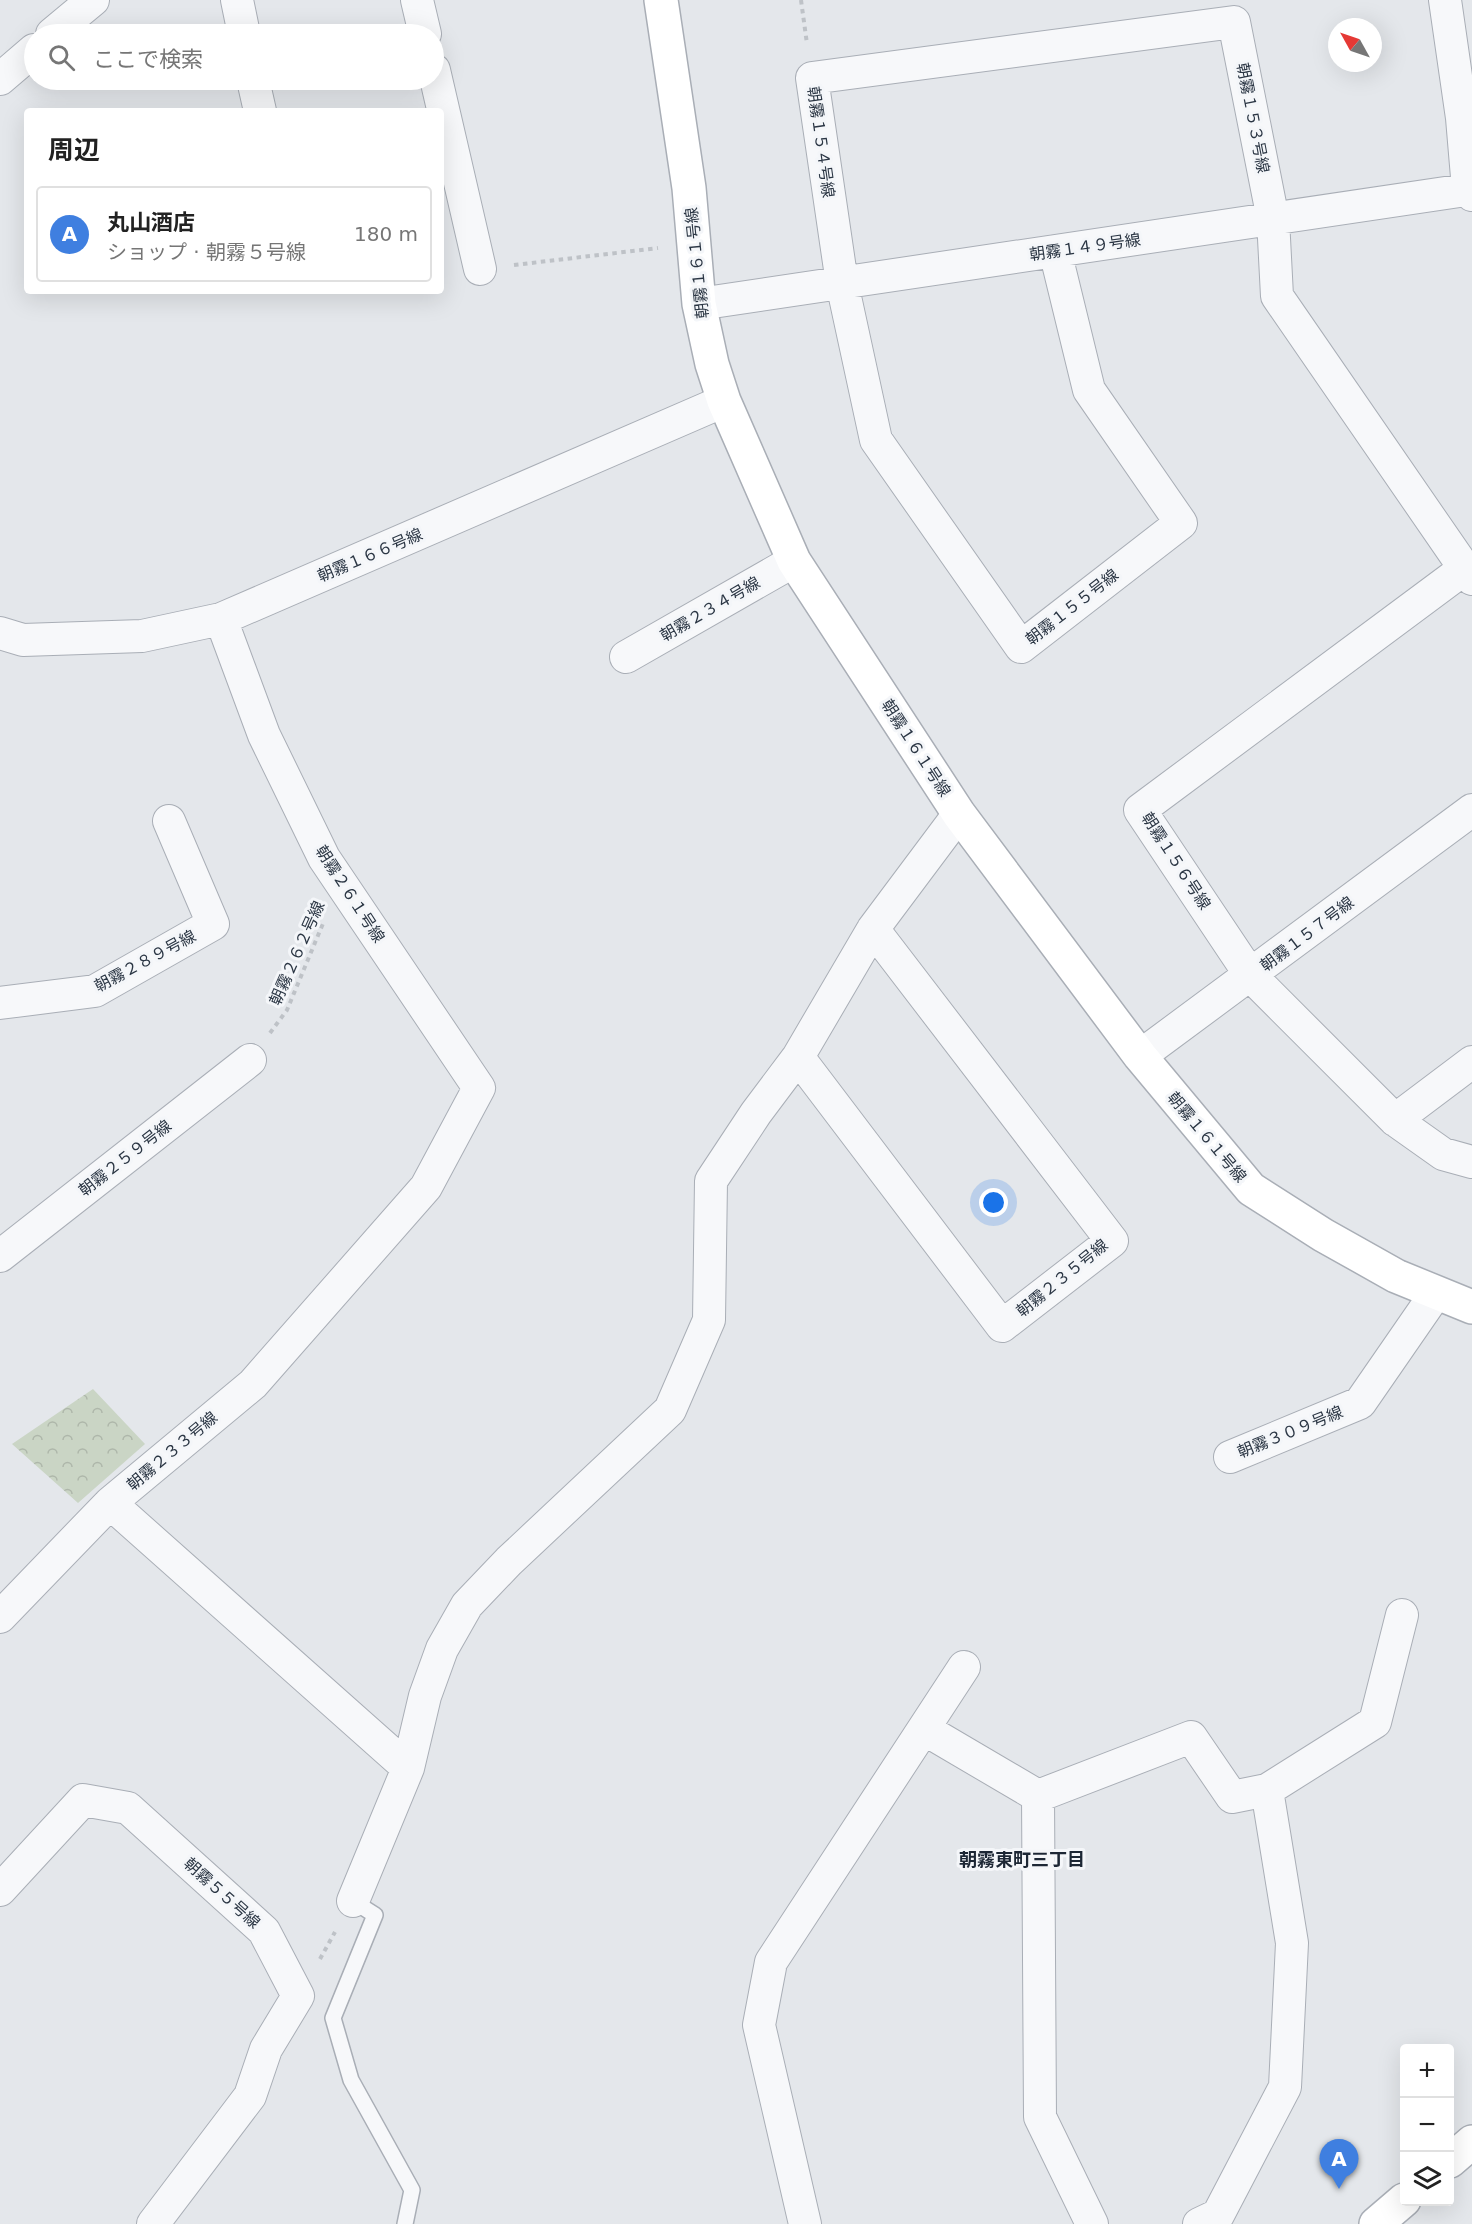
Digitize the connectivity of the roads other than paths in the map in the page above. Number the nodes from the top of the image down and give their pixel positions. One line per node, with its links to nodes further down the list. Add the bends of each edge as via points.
1 (93, 0): 6 (street)
2 (237, 0): 7 (street)
3 (417, 0): 8 (street)
4 (661, 0): 22 (street, 朝霧１６１号線, via 689,188)
5 (1445, 0): 17 (street)
6 (64, 24)
7 (242, 24)
8 (423, 24)
9 (24, 59): 11 (street)
10 (812, 78): 18 (street, 朝霧１５３号線, via 1234,22); 21 (street, 朝霧１５４号線)
11 (0, 79)
12 (255, 90): 14 (street)
13 (439, 90): 15 (street)
14 (259, 108)
15 (443, 108)
16 (444, 114): 20 (street)
17 (1471, 191): 18 (street, 朝霧１４９号線)
18 (1273, 219): 19 (street, 朝霧１４９号線); 25 (street, 朝霧１５３号線, via 1277,296)
19 (1055, 251): 21 (street, 朝霧１４９号線); 21 (street, 朝霧１５５号線, via 1089,390 1181,523 1021,647 876,440)
20 (480, 269)
21 (842, 283): 22 (street, 朝霧１４９号線)
22 (699, 304): 23 (street, 朝霧１６１号線)
23 (724, 401): 24 (street, 朝霧１６１号線); 26 (street, 朝霧１６６号線)
24 (794, 561): 28 (street, 朝霧２３４号線); 30 (street, 朝霧１６１号線)
25 (1468, 574): 33 (street, 朝霧１５６号線, via 1140,810)
26 (221, 619): 27 (street, 朝霧１６６号線, via 142,636 23,640); 39 (street, 朝霧２６１号線, via 264,735 324,858)
27 (0, 633)
28 (626, 657)
29 (1472, 810): 33 (street, 朝霧１５７号線)
30 (959, 814): 32 (street); 35 (street, 朝霧１６１号線)
31 (169, 821): 34 (street, 朝霧２８９号線, via 213,924 95,991)
32 (873, 929): 36 (street); 36 (street, 朝霧２３５号線, via 1112,1241 1002,1326)
33 (1251, 975): 35 (street, 朝霧１５７号線); 40 (street, 朝霧１５６号線)
34 (0, 1003)
35 (1140, 1056): 43 (street, 朝霧１６１号線, via 1251,1189 1387,1271)
36 (798, 1057): 51 (street, via 711,1181 709,1320 670,1410 467,1605 442,1649 425,1696)
37 (250, 1060): 42 (street, 朝霧２５９号線)
38 (1472, 1062): 40 (street)
39 (479, 1088): 46 (street, 朝霧２３３号線, via 426,1187 253,1384)
40 (1395, 1120): 41 (street, 朝霧１５６号線, via 1443,1154)
41 (1472, 1162)
42 (0, 1256)
43 (1436, 1293): 44 (street, 朝霧１６１号線); 45 (street, 朝霧３０９号線, via 1359,1403)
44 (1472, 1307)
45 (1230, 1457)
46 (110, 1503): 48 (street); 51 (street, 朝霧２３３号線)
47 (1402, 1616): 52 (street, via 1375,1722)
48 (0, 1617)
49 (964, 1667): 50 (street)
50 (924, 1729): 53 (street); 61 (street, via 771,1962 759,2025)
51 (408, 1768): 55 (street)
52 (1267, 1790): 53 (street, via 1232,1797 1191,1737); 63 (street, via 1292,1943 1285,2087 1218,2215)
53 (1038, 1797): 62 (street, via 1040,2117)
54 (0, 1890): 59 (street, 朝霧５５号線, via 83,1800 128,1808 264,1931 298,1996 266,2049 250,2096)
55 (353, 1901): 60 (lane, via 375,1915 333,2018 351,2080 412,2190)
56 (1472, 2142): 57 (street)
57 (1454, 2157)
58 (1400, 2203): 64 (street)
59 (153, 2224)
60 (405, 2224)
61 (805, 2224)
62 (1092, 2224)
63 (1199, 2224)
64 (1376, 2224)

